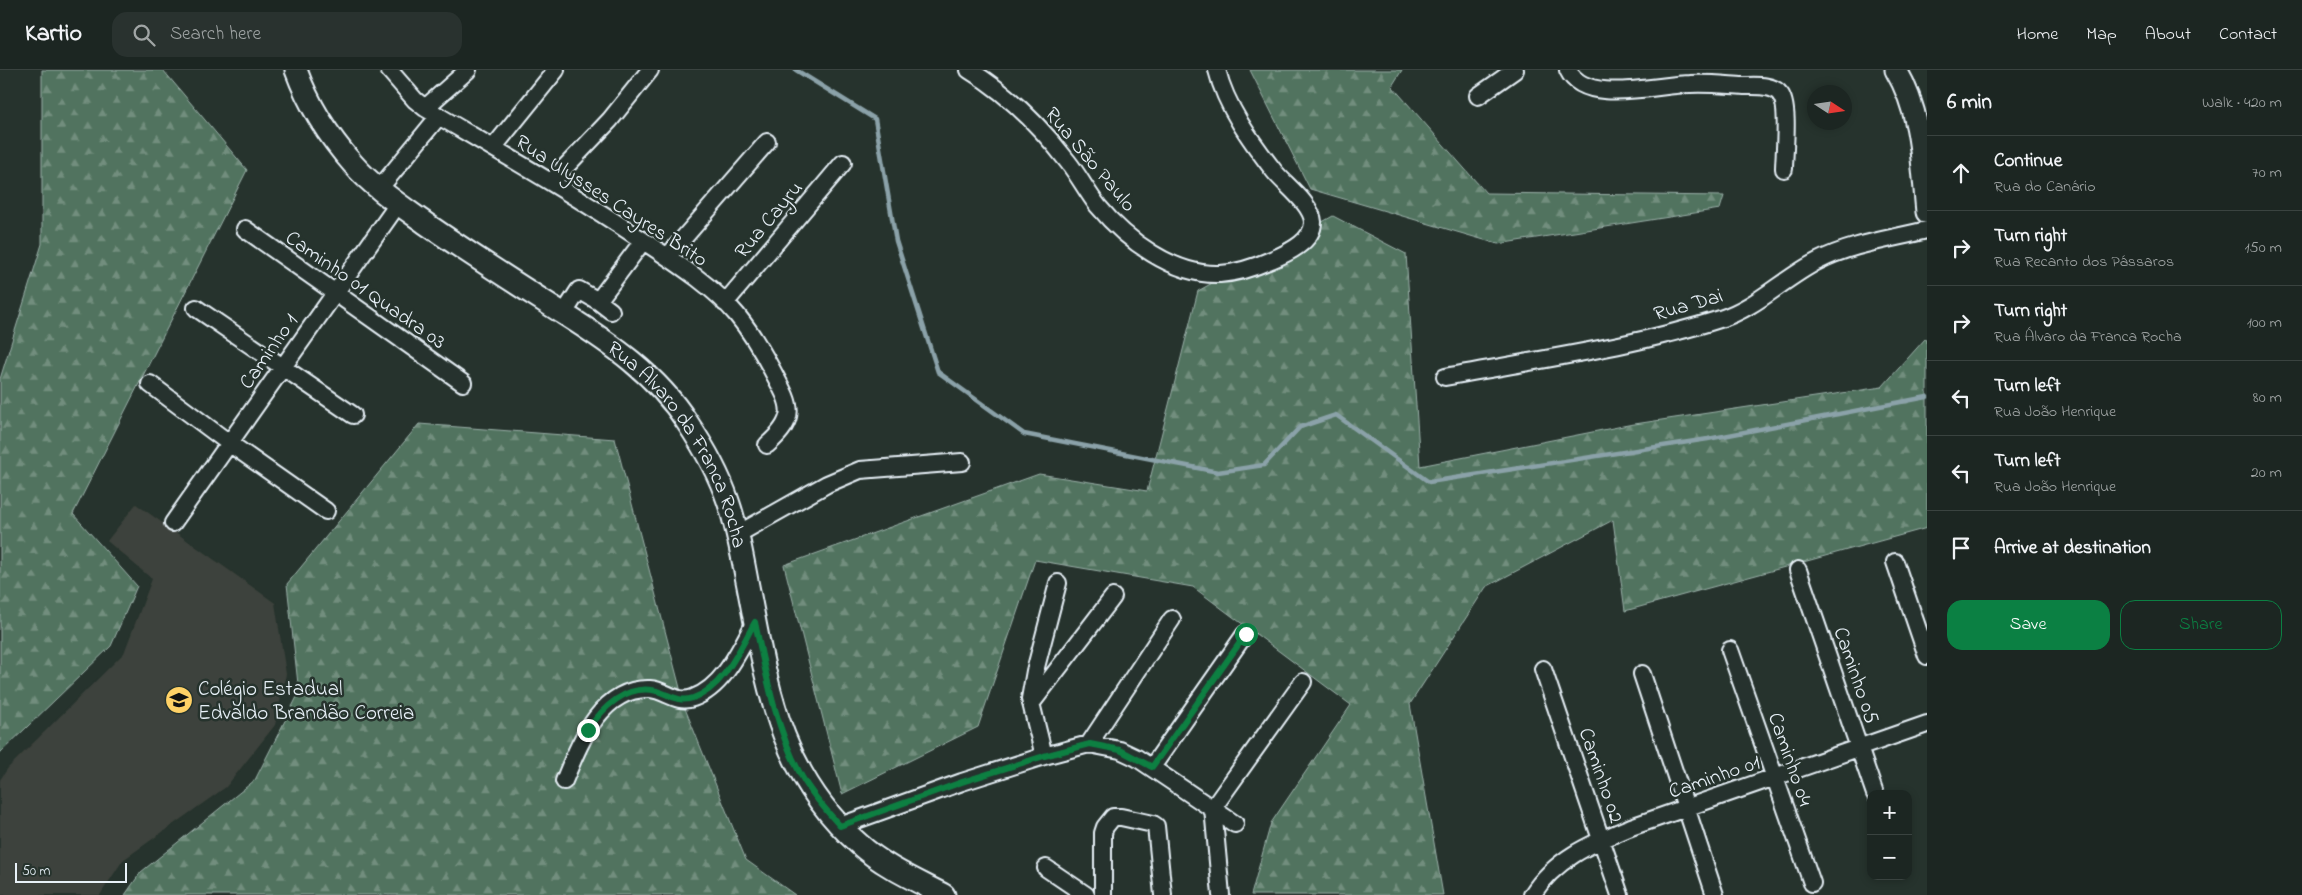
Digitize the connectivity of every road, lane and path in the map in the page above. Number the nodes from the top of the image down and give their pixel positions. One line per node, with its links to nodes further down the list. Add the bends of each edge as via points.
1 (296, 70): 20 (main road, Rua Álvaro da Franca Rocha, via 332,137 352,164)
2 (389, 70): 12 (street, Rua Ulysses Cayres Brito)
3 (468, 70): 12 (street)
4 (556, 70): 15 (street)
5 (650, 70): 19 (street, via 610,120)
6 (969, 70): 7 (street, Rua São Paulo, via 1000,92 1036,125 1068,162 1099,206 1150,253 1186,268 1219,274 1280,257 1301,244 1313,222 1310,211 1276,174 1248,135 1220,83)
7 (1217, 70)
8 (1515, 70): 11 (street)
9 (1568, 70): 17 (street, via 1582,86 1606,90 1690,84 1758,86 1776,90 1781,94 1785,108)
10 (1896, 70): 18 (main road, via 1911,100)
11 (1478, 96)
12 (425, 108): 13 (street, Rua Ulysses Cayres Brito)
13 (439, 116): 15 (street, Rua Ulysses Cayres Brito); 20 (street)
14 (767, 142): 26 (street)
15 (493, 148): 19 (street, Rua Ulysses Cayres Brito)
16 (843, 163): 28 (street, Rua Cayru)
17 (1784, 169)
18 (1926, 171): 22 (main road)
19 (550, 182): 25 (street, Rua Ulysses Cayres Brito)
20 (378, 190): 21 (main road, Rua Álvaro da Franca Rocha)
21 (398, 204): 27 (street, Caminho 1); 30 (main road, Rua Álvaro da Franca Rocha, via 475,258)
22 (1927, 212)
23 (245, 229): 27 (street, Caminho 01 Quadra 03)
24 (1927, 230): 32 (street, Rua Dai, via 1830,256 1799,272 1742,310 1721,319 1640,340)
25 (643, 240): 26 (street, Rua Ulysses Cayres Brito); 30 (street, via 604,306 575,287)
26 (668, 256): 28 (street, Rua Ulysses Cayres Brito)
27 (334, 292): 31 (street, Caminho 1); 33 (street, Caminho 01 Quadra 03)
28 (725, 303): 37 (street, Rua Ulysses Cayres Brito, via 754,338 788,404 787,424)
29 (196, 308): 31 (street)
30 (564, 313): 41 (main road, Rua Álvaro da Franca Rocha, via 619,349 651,379 687,421 727,499)
31 (283, 366): 35 (street); 36 (street, Caminho 1)
32 (1445, 378)
33 (463, 383)
34 (150, 384): 36 (street)
35 (353, 415)
36 (229, 443): 39 (street); 40 (street, Caminho 1)
37 (767, 445)
38 (962, 462): 41 (street, via 860,470 827,484)
39 (326, 511)
40 (174, 523)
41 (738, 534): 47 (main road, Rua Álvaro da Franca Rocha)
42 (1895, 562): 50 (street)
43 (1798, 570): 57 (street, Caminho 05)
44 (1058, 584): 54 (street, via 1035,671)
45 (1113, 598): 54 (street)
46 (1172, 619): 56 (street)
47 (755, 622): 61 (street, via 729,668 709,689 695,698 683,701 650,689 626,694 610,703 588,730); 66 (main road, Rua Álvaro da Franca Rocha, via 769,692 786,742 802,777)
48 (1246, 634): 59 (street)
49 (1730, 650): 60 (street, Caminho 04)
50 (1927, 656)
51 (1543, 669): 67 (street, Caminho 02)
52 (1642, 674): 64 (street)
53 (1304, 682): 63 (street)
54 (1031, 704): 58 (street)
55 (1927, 724): 57 (street, Caminho 01)
56 (1090, 744): 58 (street); 59 (street, via 1120,750)
57 (1860, 748): 60 (street, Caminho 01); 62 (street, Caminho 05)
58 (1044, 756): 66 (street)
59 (1152, 767): 63 (street)
60 (1774, 778): 64 (street, Caminho 01); 69 (street, Caminho 04)
61 (564, 781)
62 (1874, 790)
63 (1213, 808): 65 (street); 74 (street)
64 (1687, 808): 67 (street, Caminho 01); 77 (street)
65 (1235, 824)
66 (840, 826): 70 (main road, Rua Álvaro da Franca Rocha, via 884,862)
67 (1601, 840): 75 (street, Caminho 01, via 1576,851 1558,865); 76 (street, Caminho 02)
68 (1046, 868): 71 (street)
69 (1812, 883)
70 (944, 895)
71 (1086, 895)
72 (1103, 895): 73 (street, via 1105,827 1113,817 1156,826)
73 (1163, 895)
74 (1220, 895)
75 (1532, 895)
76 (1620, 895)
77 (1715, 895)

